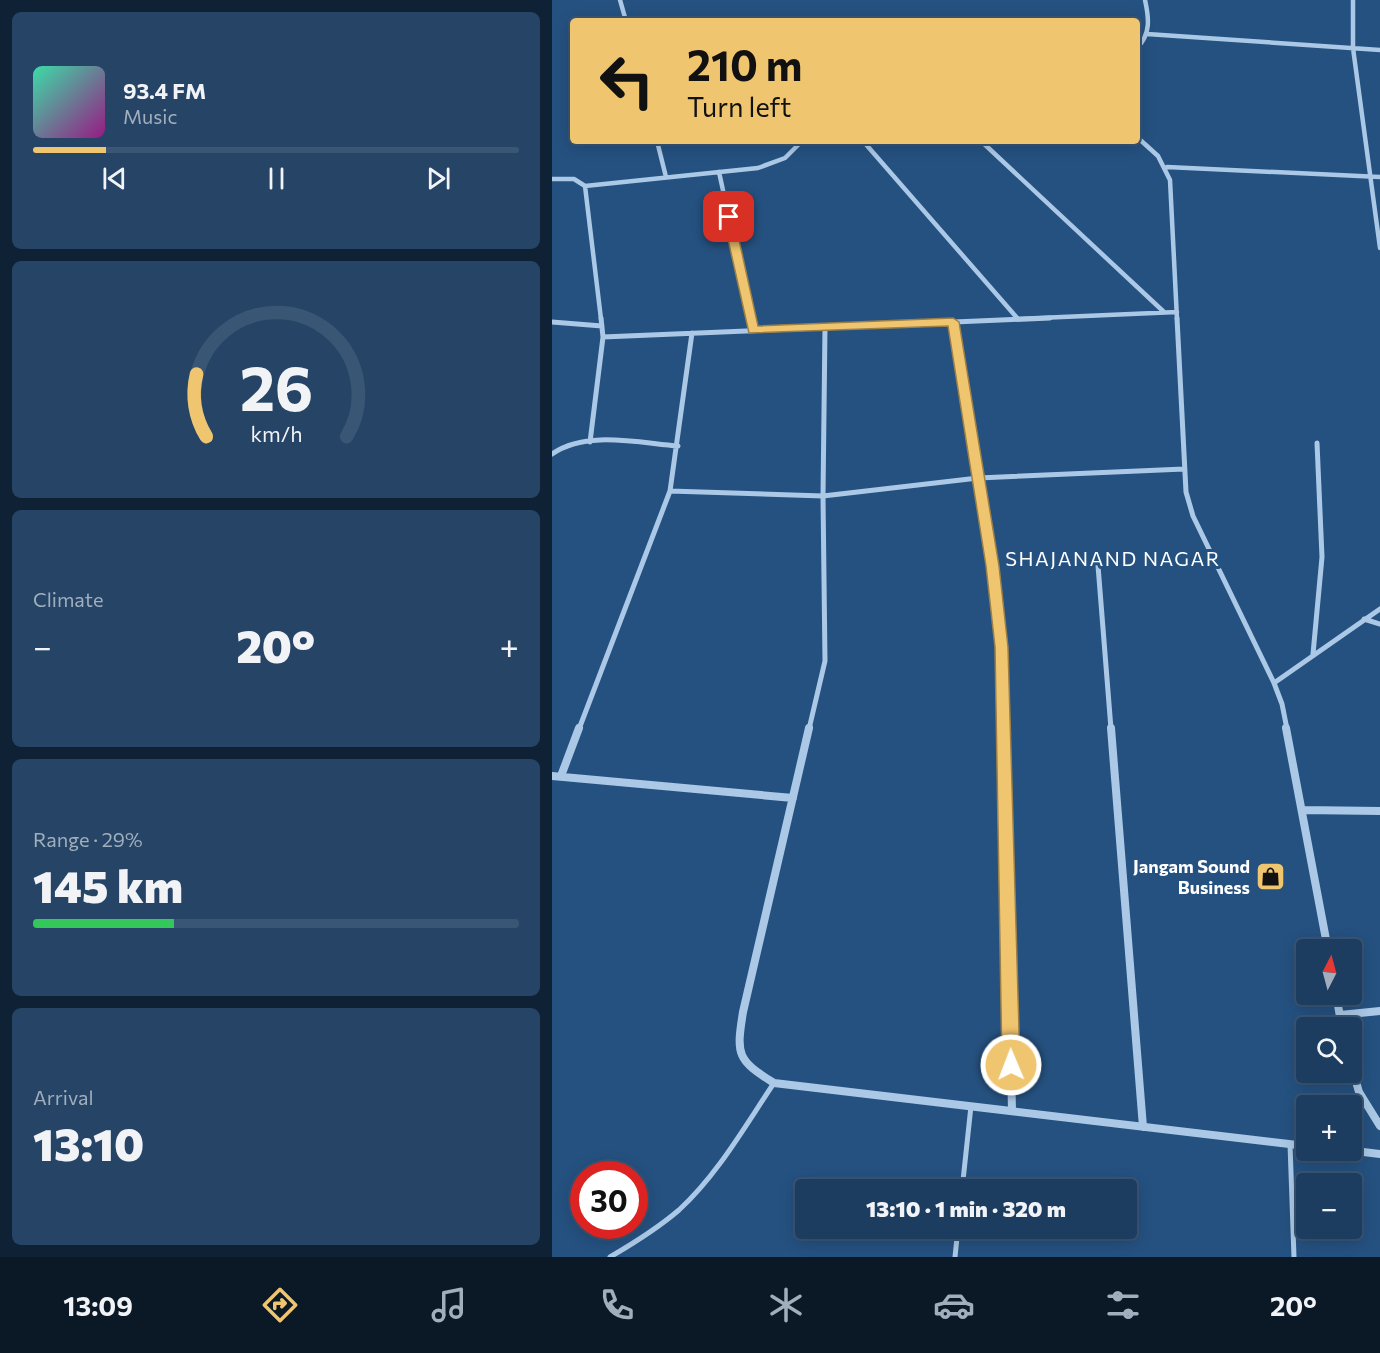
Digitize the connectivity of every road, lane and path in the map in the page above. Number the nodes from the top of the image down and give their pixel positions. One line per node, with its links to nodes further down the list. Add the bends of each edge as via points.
1 (620, 0): 4 (street)
2 (1145, 0): 5 (street)
3 (1353, 0): 7 (street)
4 (625, 18)
5 (1147, 34): 6 (street); 7 (street)
6 (1140, 46)
7 (1353, 48): 8 (street); 17 (street)
8 (1380, 50)
9 (1140, 139): 14 (street)
10 (658, 144): 16 (street)
11 (799, 144): 15 (street, via 772,164)
12 (866, 144): 24 (street)
13 (984, 144): 22 (street)
14 (1167, 166): 17 (street); 23 (street)
15 (719, 172): 16 (street); 29 (street)
16 (666, 177): 20 (street)
17 (1369, 177): 18 (street); 21 (street)
18 (1380, 177)
19 (552, 179): 20 (street, via 580,180)
20 (585, 186): 27 (street)
21 (1380, 248)
22 (1164, 312): 23 (street); 24 (street)
23 (1177, 312): 36 (street)
24 (1018, 319): 26 (street)
25 (552, 322): 27 (street)
26 (953, 322): 28 (street); 37 (street)
27 (602, 326): 31 (street)
28 (825, 327): 29 (street); 39 (street)
29 (753, 330): 30 (street)
30 (692, 333): 31 (street); 34 (street)
31 (603, 337): 32 (street)
32 (590, 442): 34 (street); 35 (street, via 569,444)
33 (1317, 442): 44 (street, via 1322,557)
34 (678, 446): 38 (street)
35 (552, 454)
36 (1184, 468): 37 (street); 45 (street, via 1193,516)
37 (978, 478): 39 (street); 58 (street, via 1002,647)
38 (670, 491): 39 (street); 47 (street)
39 (823, 495): 48 (street, via 825,662)
40 (1097, 553): 60 (street)
41 (1380, 609): 42 (street)
42 (1364, 619): 43 (street); 44 (street)
43 (1380, 624)
44 (1313, 654): 45 (street)
45 (1274, 683): 49 (street, via 1282,704)
46 (552, 776): 47 (street)
47 (561, 776): 48 (street)
48 (793, 798): 55 (street, via 738,1042 747,1066)
49 (1302, 810): 50 (street); 51 (street)
50 (1380, 811)
51 (1326, 939)
52 (1338, 1005): 54 (street)
53 (1380, 1011): 54 (street)
54 (1340, 1015)
55 (774, 1083): 57 (street); 67 (lane, via 712,1174 689,1200 655,1230)
56 (1356, 1083): 59 (street)
57 (970, 1106): 58 (street); 65 (lane)
58 (1012, 1111): 60 (street)
59 (1380, 1126)
60 (1143, 1127): 61 (street)
61 (1290, 1144): 62 (street); 69 (lane)
62 (1296, 1145)
63 (1362, 1152): 64 (street)
64 (1380, 1154)
65 (963, 1179)
66 (957, 1239): 68 (lane)
67 (610, 1257)
68 (955, 1257)
69 (1294, 1257)

